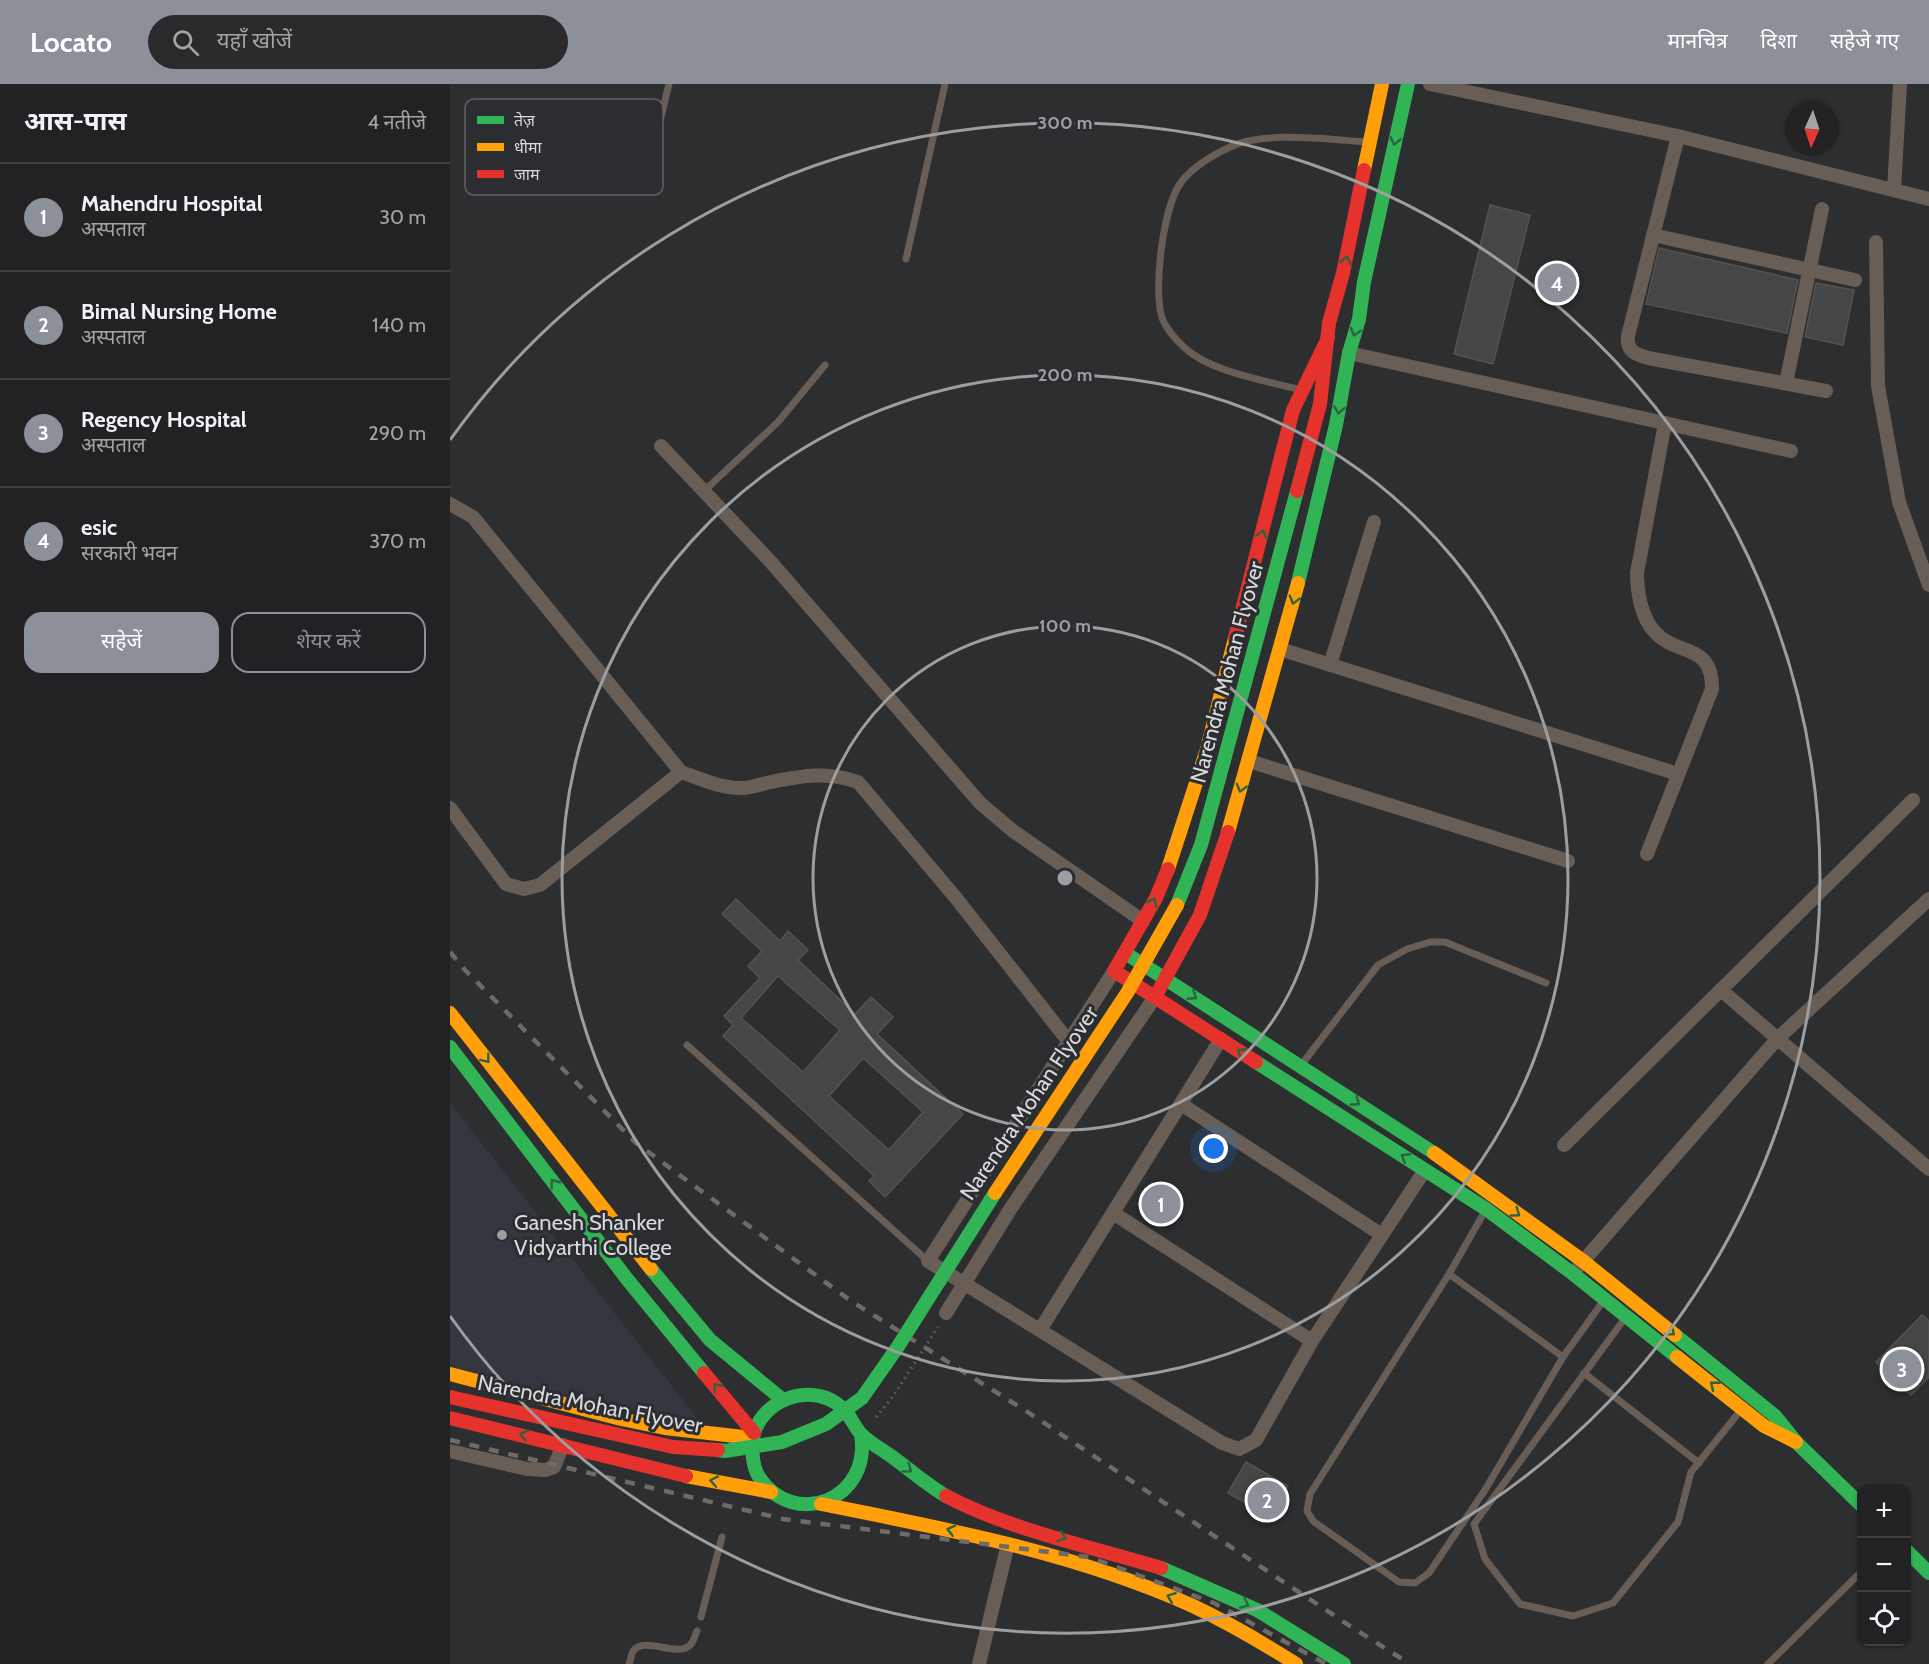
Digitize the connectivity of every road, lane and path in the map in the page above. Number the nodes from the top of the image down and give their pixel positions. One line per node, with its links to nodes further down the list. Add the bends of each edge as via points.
1 (669, 84): 7 (lane)
2 (945, 84): 15 (lane)
3 (1383, 84): 9 (main road)
4 (1408, 84): 19 (main road, one-way to 19)
5 (1430, 84): 8 (street)
6 (1900, 84): 10 (street)
7 (663, 109)
8 (1678, 136): 10 (street); 13 (street)
9 (1370, 142): 18 (main road, one-way to 9); 22 (lane, via 1264,138 1231,146 1181,182 1171,204 1158,279 1159,306 1170,332 1193,355 1214,366)
10 (1894, 190): 11 (street)
11 (1929, 199)
12 (1822, 209): 16 (street)
13 (1653, 235): 16 (street); 21 (street, via 1628,336 1630,350 1648,358)
14 (1876, 242): 31 (street, via 1878,386 1899,502)
15 (906, 259)
16 (1808, 270): 17 (street); 21 (street)
17 (1855, 280)
18 (1328, 338): 22 (main road); 24 (main road, Narendra Mohan Flyover)
19 (1349, 353): 24 (main road, Narendra Mohan Flyover); 25 (street); 32 (main road, one-way to 32, via 1336,425)
20 (825, 365): 28 (lane, via 778,422)
21 (1786, 383): 23 (street)
22 (1302, 390): 42 (main road, one-way to 22, via 1174,855 1207,749 1293,410)
23 (1826, 391)
24 (1320, 404): 77 (main road, Narendra Mohan Flyover, bridge, via 1204,834 1177,905 1127,993 862,1398 826,1424 782,1442 725,1450 673,1447)
25 (1665, 423): 27 (street); 36 (street, via 1637,589 1652,630 1702,658 1712,672 1712,689)
26 (661, 446): 28 (street)
27 (1791, 451)
28 (704, 491): 42 (street, via 770,561 980,803 1013,831)
29 (450, 504): 35 (street, via 474,517)
30 (1374, 522): 33 (street)
31 (1929, 585)
32 (1280, 649): 33 (street); 34 (main road)
33 (1330, 665): 36 (street)
34 (1249, 761): 40 (street); 45 (main road, one-way to 45, via 1200,915)
35 (681, 772): 38 (street, via 540,885 524,890 506,884); 52 (street, via 722,786 744,788 826,775 858,782)
36 (1678, 774): 39 (street)
37 (1914, 800): 47 (street)
38 (450, 808)
39 (1647, 854)
40 (1568, 861)
41 (1929, 899): 50 (street)
42 (1143, 921): 43 (main road)
43 (1125, 953): 44 (main road); 45 (main road)
44 (1114, 971): 48 (main road); 52 (street)
45 (1166, 978): 48 (main road); 55 (main road, one-way to 55)
46 (1546, 983): 55 (lane, via 1445,942 1407,949 1378,965)
47 (1721, 990): 50 (street); 57 (street)
48 (1155, 997): 51 (main road); 67 (street)
49 (450, 1014): 78 (main road, one-way to 78, via 710,1340)
50 (1778, 1038): 58 (street); 64 (street)
51 (1221, 1039): 56 (street); 59 (main road, one-way to 51)
52 (1069, 1042): 63 (street)
53 (687, 1045): 63 (lane)
54 (450, 1047): 82 (main road, one-way to 54)
55 (1300, 1066): 64 (main road, one-way to 64, via 1434,1153)
56 (1181, 1104): 61 (street); 62 (street)
57 (1564, 1145)
58 (1929, 1169)
59 (1425, 1170): 60 (main road); 62 (street)
60 (1486, 1209): 65 (main road); 66 (lane)
61 (1113, 1213): 72 (street); 73 (street)
62 (1382, 1235): 73 (street)
63 (928, 1261): 67 (street)
64 (1583, 1261): 65 (street); 83 (main road, one-way to 83, via 1775,1416)
65 (1572, 1273): 68 (main road)
66 (1449, 1274): 74 (lane); 74 (lane, via 1310,1494 1307,1511 1313,1521 1399,1582 1415,1583 1429,1574 1485,1490)
67 (964, 1283): 69 (street); 72 (street)
68 (1605, 1299): 70 (main road); 74 (lane)
69 (946, 1313)
70 (1627, 1316): 75 (lane); 79 (main road, one-way to 70)
71 (938, 1327): 81 (path, bridge, via 891,1399)
72 (1040, 1330): 73 (street, via 1222,1443 1239,1449 1256,1440)
73 (1312, 1341)
74 (1563, 1357)
75 (1584, 1373): 86 (lane); 86 (lane, via 1474,1524 1485,1558 1520,1604 1574,1616 1613,1603 1678,1522 1691,1472)
76 (450, 1374): 82 (main road, via 621,1419 665,1428)
77 (450, 1397)
78 (783, 1400): 81 (main road, via 814,1394 830,1399 854,1419); 82 (main road, via 760,1419)
79 (1743, 1408): 83 (main road, via 1764,1426); 86 (lane)
80 (450, 1418): 84 (main road, one-way to 80)
81 (861, 1434): 89 (main road, via 860,1469 851,1485); 100 (main road, one-way to 100, via 967,1507 1165,1569 1257,1610)
82 (753, 1436): 87 (main road, via 754,1468)
83 (1796, 1442): 88 (main road)
84 (563, 1445): 85 (street, via 554,1467 546,1470); 87 (main road, one-way to 84, via 657,1470)
85 (450, 1451)
86 (1699, 1463)
87 (771, 1492): 89 (main road, via 786,1501)
88 (1857, 1501)
89 (821, 1504): 91 (main road, one-way to 89, via 921,1522)
90 (722, 1537): 95 (lane)
91 (1008, 1544): 98 (street); 99 (main road, one-way to 91, via 1182,1601 1111,1573)
92 (1911, 1555): 93 (main road)
93 (1929, 1573)
94 (1857, 1576): 101 (lane)
95 (701, 1617)
96 (697, 1631): 97 (lane, via 691,1644 680,1650 644,1645 637,1648)
97 (629, 1664)
98 (979, 1664)
99 (1296, 1664)
100 (1344, 1664)
101 (1768, 1664)

